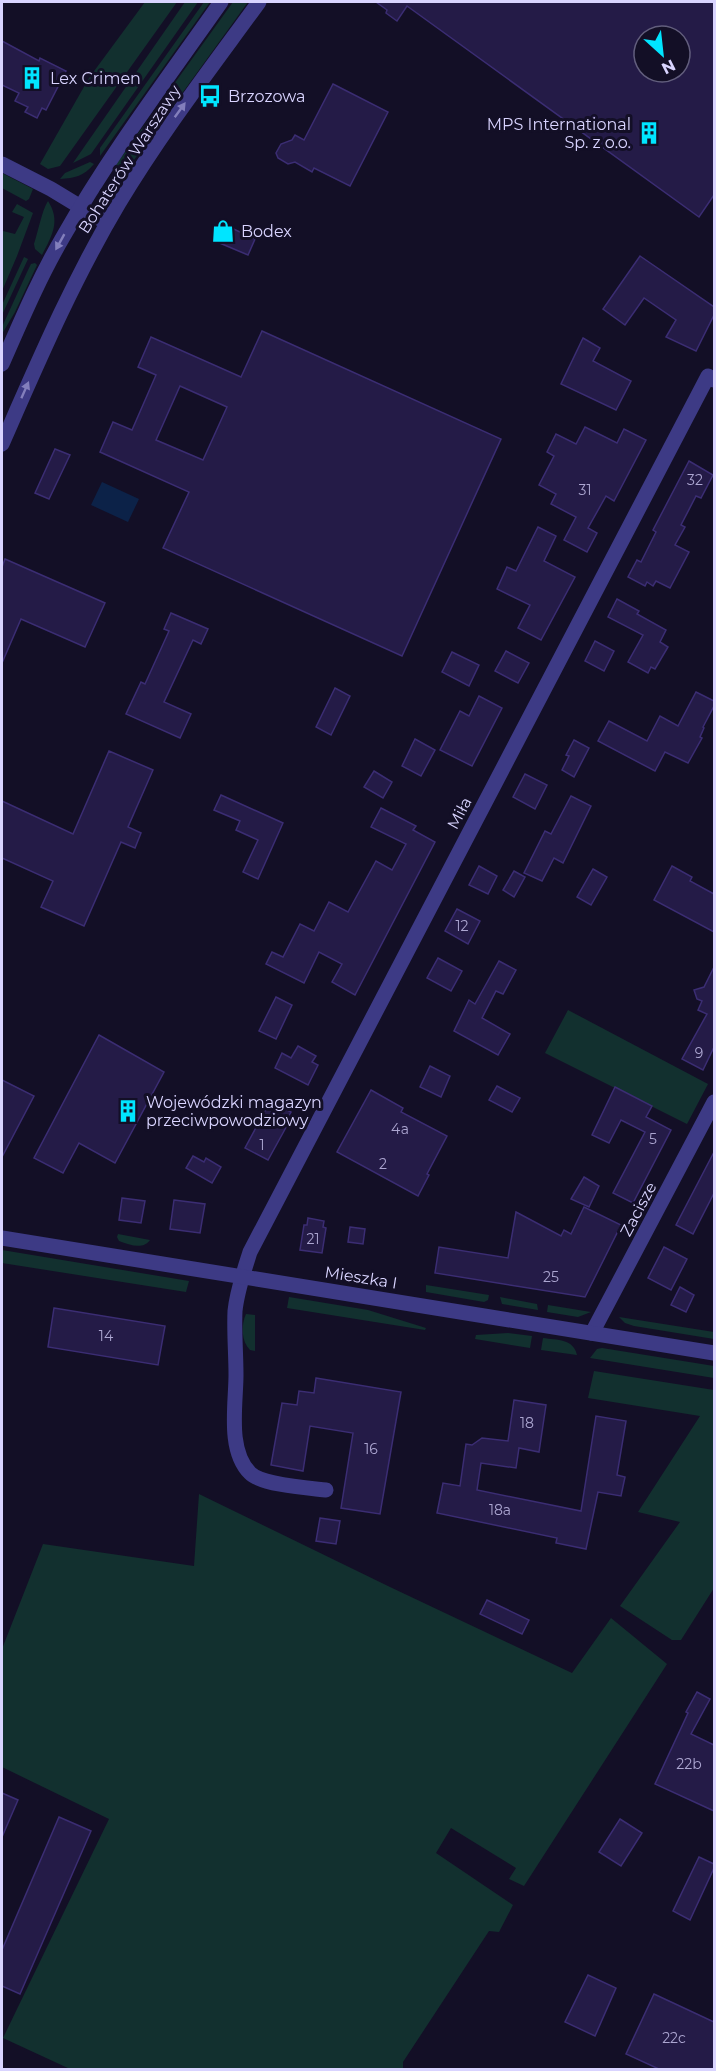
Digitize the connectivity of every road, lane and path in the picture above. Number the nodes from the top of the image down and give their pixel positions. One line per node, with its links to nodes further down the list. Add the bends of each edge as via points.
1 (221, 2): 4 (street, Bohaterów Warszawy)
2 (259, 2): 5 (street, Bohaterów Warszawy, one-way to 2, via 154,147)
3 (2, 164): 4 (street)
4 (80, 207): 5 (street); 6 (street, Bohaterów Warszawy, one-way to 6, via 48,263)
5 (107, 223): 8 (street, Bohaterów Warszawy, one-way to 5, via 67,300)
6 (2, 364)
7 (714, 380): 11 (street, Miła, via 708,376 702,387 250,1252)
8 (2, 444)
9 (714, 1102): 12 (street, Zacisze)
10 (2, 1238): 11 (street, Mieszka I)
11 (242, 1276): 12 (street, Mieszka I); 14 (street, via 235,1309 234,1429 239,1455 250,1474 272,1483)
12 (592, 1333): 13 (street, Mieszka I)
13 (714, 1353)
14 (326, 1490)

